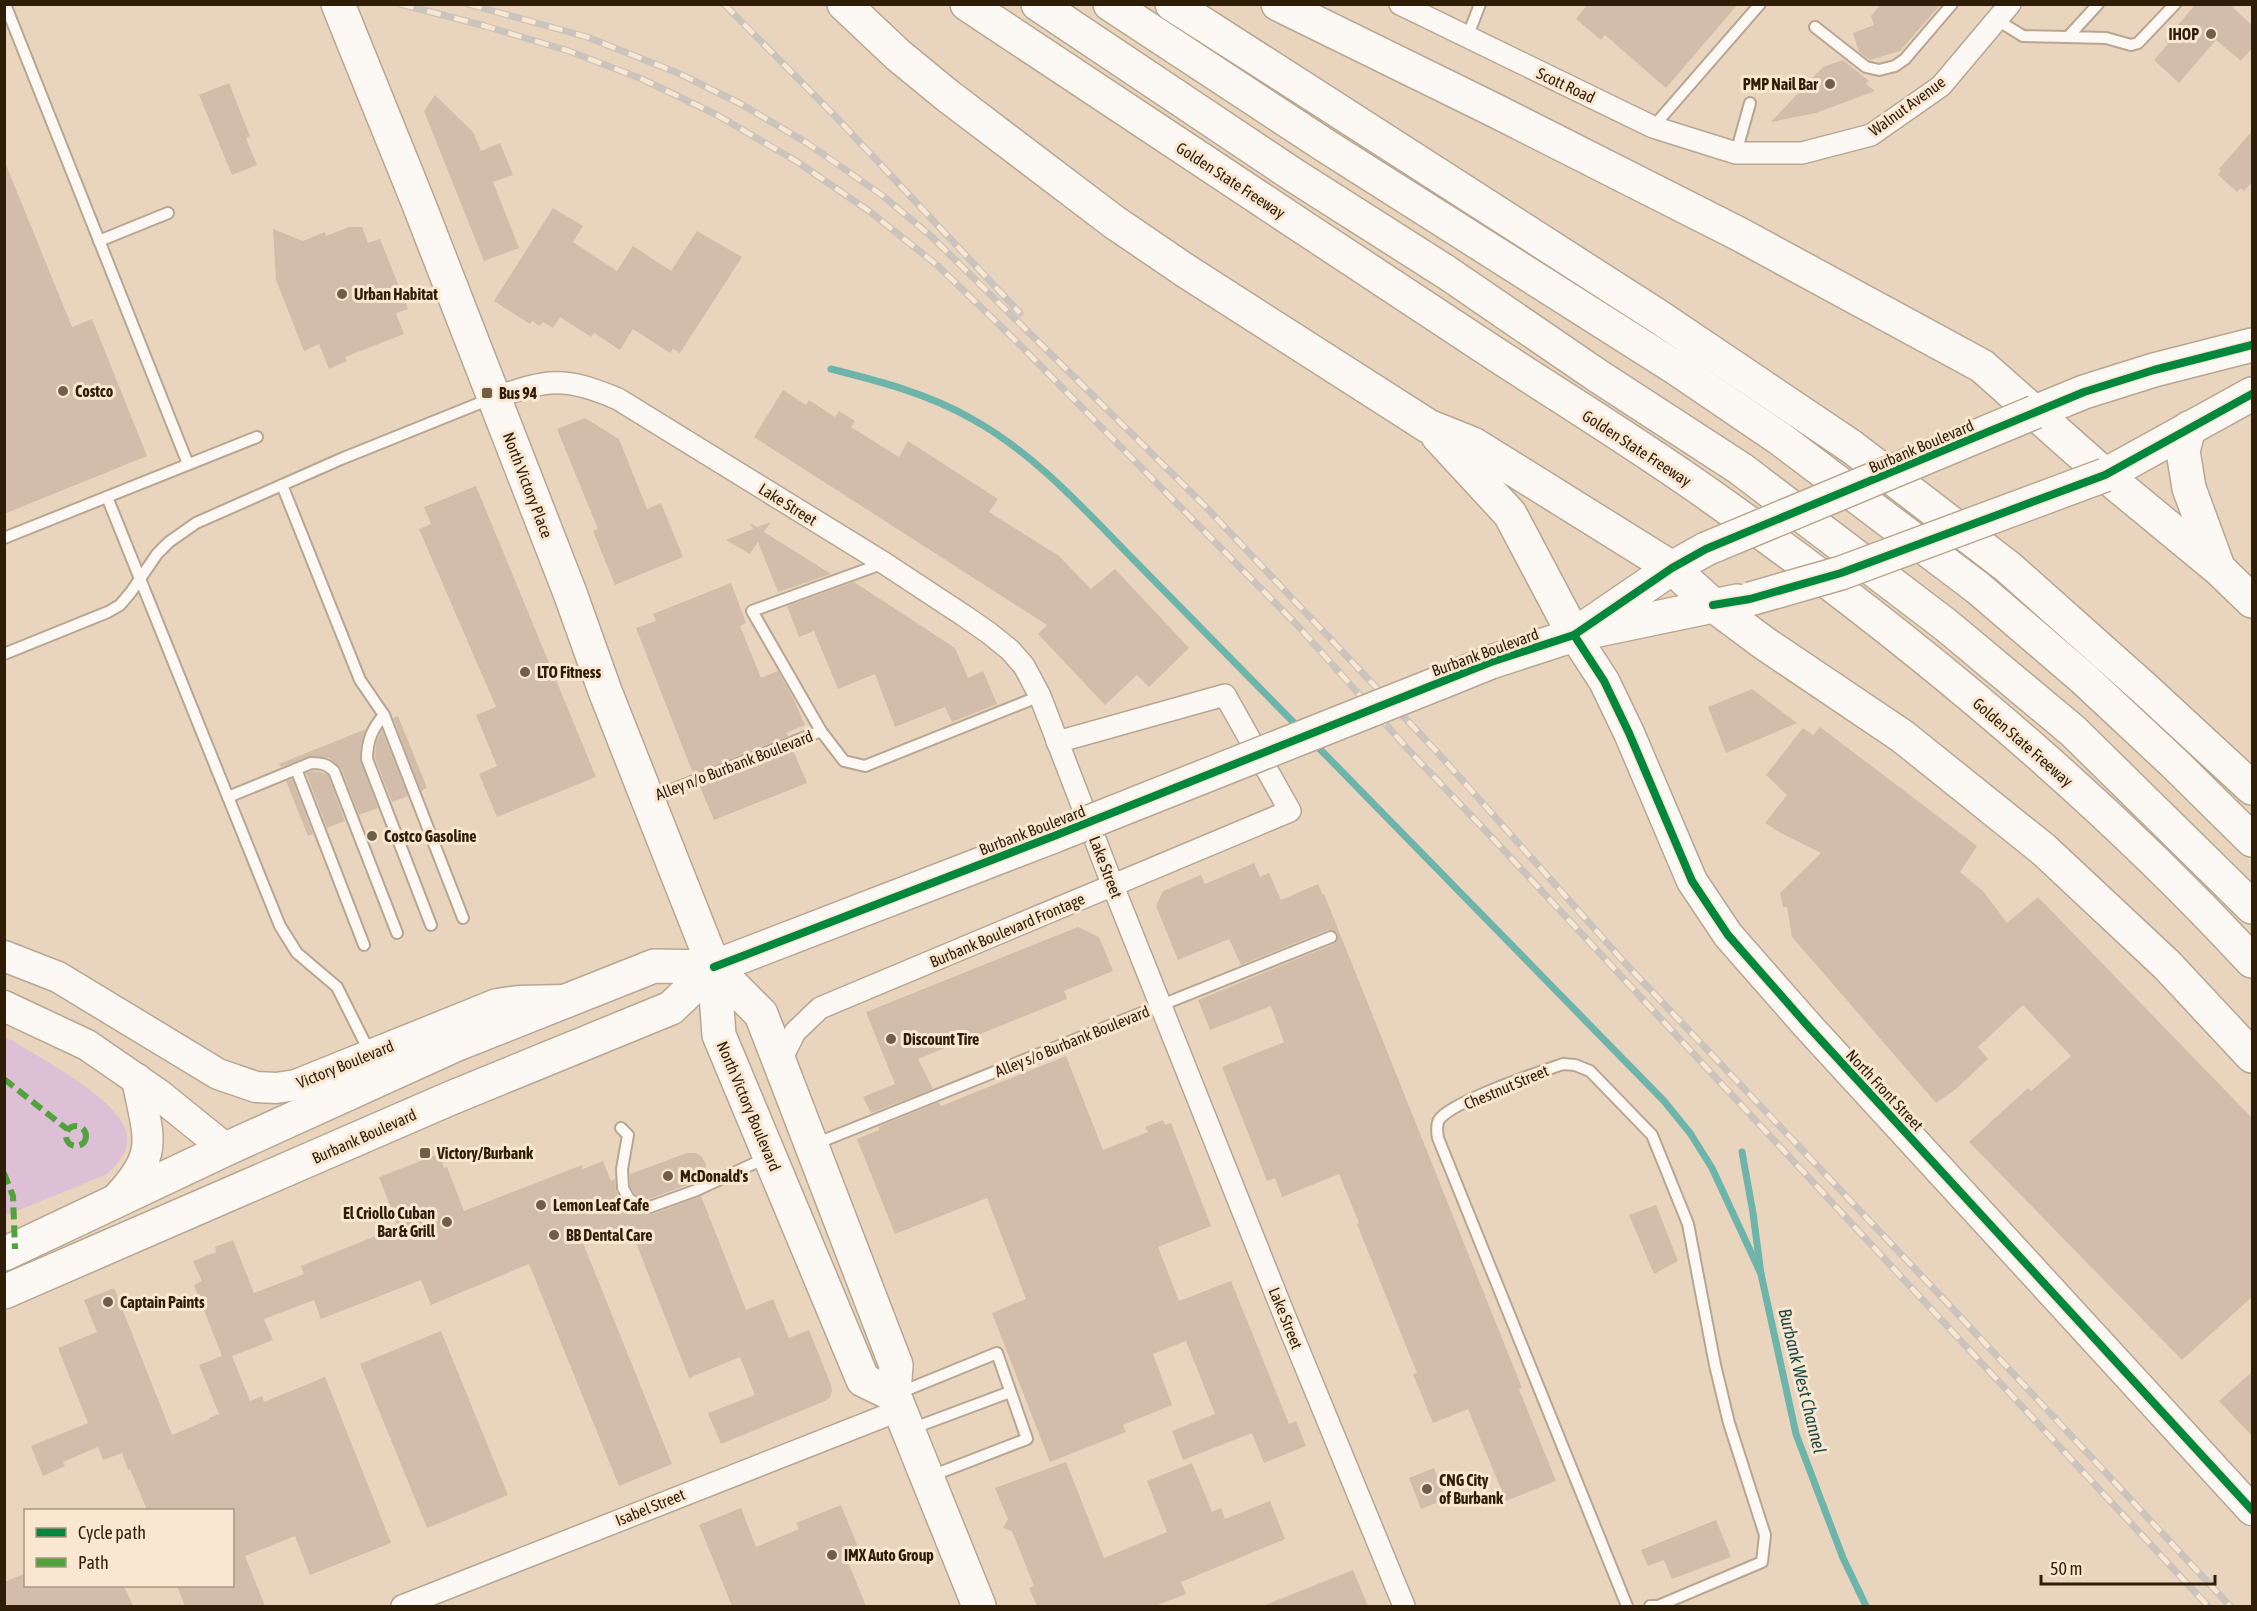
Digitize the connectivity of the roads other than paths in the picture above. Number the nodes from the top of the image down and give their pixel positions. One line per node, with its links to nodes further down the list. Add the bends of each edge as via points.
1 (5, 4): 23 (lane)
2 (338, 4): 26 (main road, North Victory Place)
3 (844, 4): 28 (main road, via 948,96 1114,222)
4 (967, 4): 61 (main road, Golden State Freeway, via 1707,494 1879,620 2106,815 2202,906)
5 (1038, 4): 54 (main road, via 1741,469 1946,625 2073,731)
6 (1110, 4): 52 (main road, via 1779,438 1978,588 2091,686)
7 (1172, 4): 49 (main road, via 1656,315 1852,447 2008,567)
8 (1278, 4): 27 (main road, via 1758,244 1982,366)
9 (1400, 4): 18 (street, Scott Road)
10 (1480, 4): 18 (lane)
11 (1760, 4): 20 (lane)
12 (1952, 4): 16 (lane, via 1905,59 1879,70 1866,67)
13 (2098, 4): 17 (lane)
14 (2175, 4): 17 (lane, via 2138,43)
15 (2003, 12): 17 (lane, via 2023,36); 21 (street, Walnut Avenue, via 1941,86 1871,135 1802,153)
16 (1815, 27)
17 (2068, 37)
18 (1467, 38): 20 (street, Scott Road)
19 (1750, 103): 21 (lane)
20 (1653, 127): 21 (street, Scott Road)
21 (1736, 153)
22 (168, 213): 23 (lane)
23 (99, 241): 31 (lane)
24 (2253, 345): 27 (main road, Burbank Boulevard, via 2154,370)
25 (2253, 394): 29 (main road, Burbank Boulevard)
26 (494, 398): 33 (lane); 36 (street, Lake Street, via 537,383 556,381 618,399); 51 (main road, North Victory Place)
27 (2035, 412): 32 (main road); 37 (main road, Burbank Boulevard, bridge, via 1706,549)
28 (1428, 426): 37 (main road, via 1473,444); 42 (main road, via 1510,514)
29 (2189, 428): 32 (main road, Burbank Boulevard); 38 (main road, via 2183,451 2189,489)
30 (257, 437): 31 (lane)
31 (188, 464): 34 (lane)
32 (2105, 475): 38 (main road); 41 (main road, Burbank Boulevard, bridge, via 1841,573)
33 (282, 485): 39 (lane, via 182,532 157,554); 45 (lane, via 360,680)
34 (107, 497): 35 (lane); 39 (lane)
35 (4, 538)
36 (884, 563): 44 (street, Lake Street, via 1010,650); 46 (lane, Alley n/o Burbank Boulevard, via 752,610)
37 (1672, 567): 41 (main road); 42 (main road, Burbank Boulevard)
38 (2219, 569): 40 (main road)
39 (141, 578): 43 (lane, via 120,605 108,612); 50 (lane)
40 (2253, 601)
41 (1713, 606): 42 (main road, Burbank Boulevard); 67 (main road, via 1902,736 2043,849 2167,965)
42 (1574, 634): 62 (main road, Burbank Boulevard, bridge, via 1491,662); 81 (main road, North Front Street, via 1604,681 1629,733 1692,881 1728,935)
43 (4, 654)
44 (1040, 696): 46 (lane, Alley n/o Burbank Boulevard, via 865,766 844,761); 47 (street, Lake Street)
45 (384, 715): 55 (lane); 56 (lane, via 369,737 366,759)
46 (821, 731): 51 (lane, Alley n/o Burbank Boulevard)
47 (1057, 742): 53 (street, Lake Street); 53 (street, Burbank Boulevard Frontage, via 1226,695 1290,811)
48 (296, 769): 50 (lane); 57 (lane, via 318,763 334,771); 59 (lane)
49 (2253, 788)
50 (228, 797): 66 (lane, via 287,940 337,987)
51 (648, 799): 62 (main road, North Victory Place)
52 (2253, 840)
53 (1113, 886): 64 (street, Lake Street); 68 (street, Burbank Boulevard Frontage, via 820,1008 795,1032)
54 (2253, 907)
55 (463, 918)
56 (431, 926)
57 (397, 933)
58 (1331, 937): 64 (lane, Alley s/o Burbank Boulevard)
59 (364, 945)
60 (4, 956): 66 (main road, Victory Boulevard, via 58,977 201,1065 256,1087 296,1085)
61 (2253, 961)
62 (714, 967): 63 (main road, Burbank Boulevard, via 654,966); 68 (main road, via 761,1014); 73 (main road, North Victory Boulevard, via 719,1035); 74 (main road, Burbank Boulevard, via 671,1008)
63 (568, 1000): 66 (main road, Victory Boulevard, via 497,1004); 72 (main road, Burbank Boulevard, via 412,1064)
64 (1162, 1005): 71 (lane, Alley s/o Burbank Boulevard); 84 (street, Lake Street)
65 (4, 1006): 69 (main road, via 87,1045)
66 (371, 1054)
67 (2253, 1056)
68 (780, 1062): 71 (main road)
69 (137, 1079): 72 (main road); 75 (main road, via 148,1148 145,1161)
70 (621, 1128): 73 (lane, via 628,1136 623,1188 629,1199 650,1208)
71 (812, 1146): 79 (main road, via 896,1365)
72 (226, 1149): 74 (main road); 75 (main road, Burbank Boulevard)
73 (770, 1156): 79 (main road, North Victory Boulevard, via 863,1380)
74 (264, 1180): 77 (main road, Burbank Boulevard)
75 (110, 1205): 76 (main road, Burbank Boulevard)
76 (4, 1254)
77 (4, 1292)
78 (1010, 1392): 79 (lane); 79 (lane, via 997,1353); 80 (lane, via 1028,1439)
79 (900, 1412): 80 (main road); 82 (street, Isabel Street)
80 (927, 1477): 83 (main road)
81 (2253, 1510)
82 (402, 1606)
83 (979, 1606)
84 (1404, 1606)
85 (1627, 1606): 86 (lane, Chestnut Street, via 1438,1138 1437,1122 1442,1115 1485,1092 1563,1064 1590,1071 1652,1136 1688,1224 1729,1423 1765,1535 1762,1562)
86 (1650, 1606)

